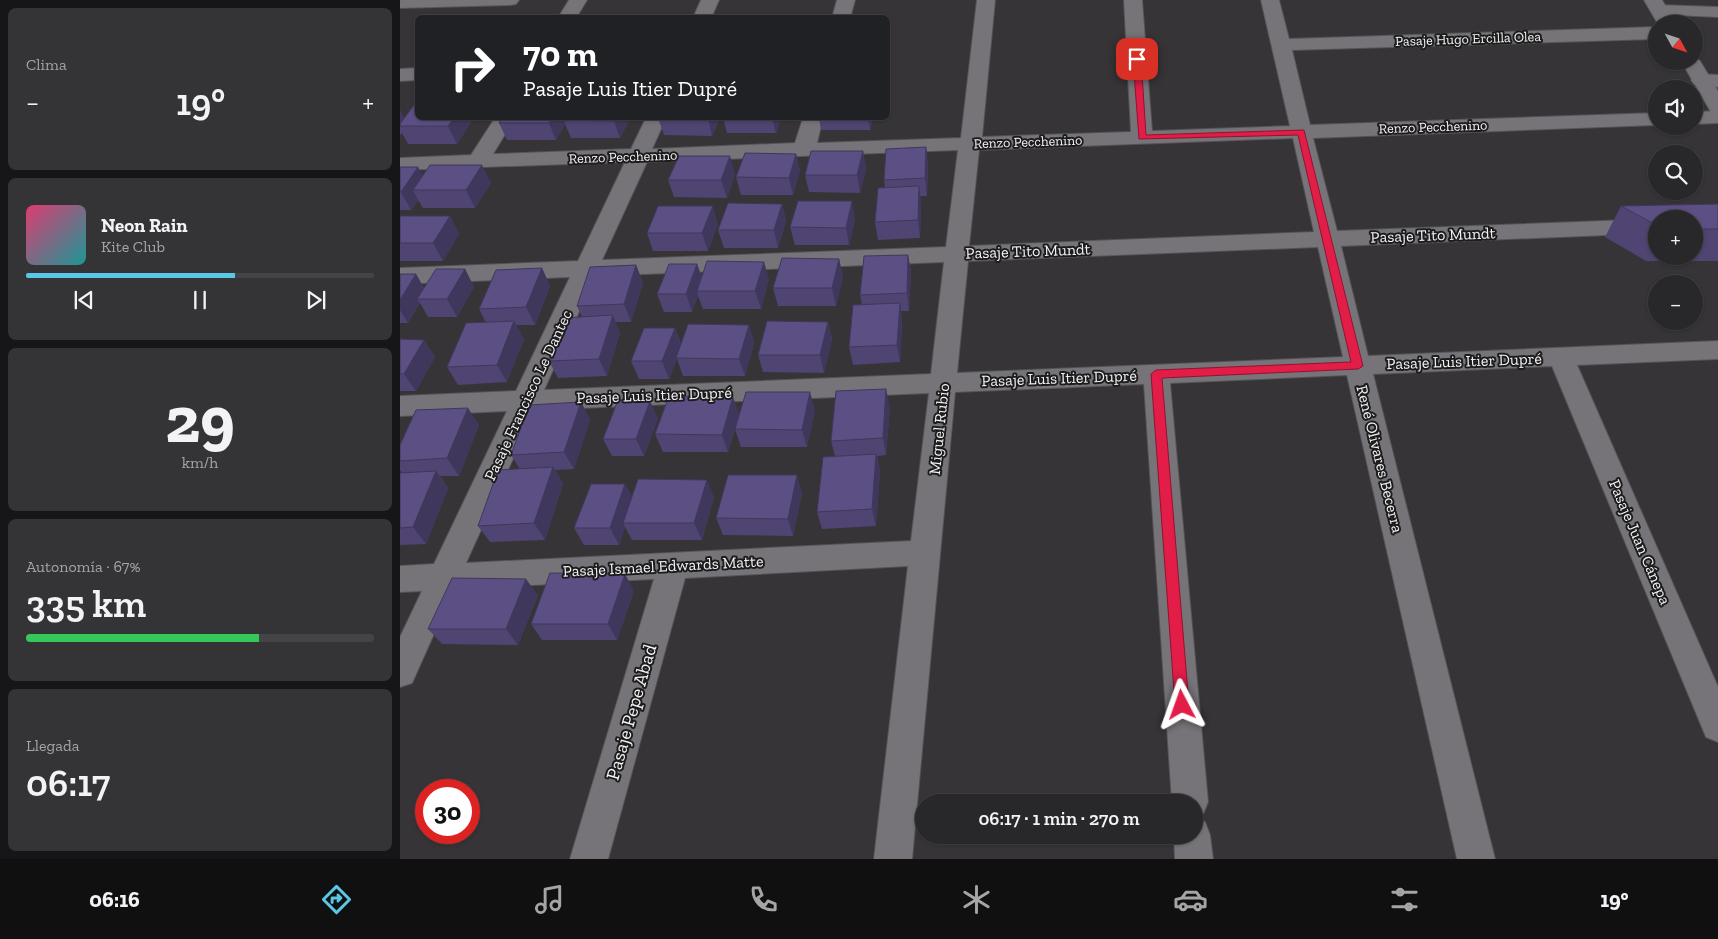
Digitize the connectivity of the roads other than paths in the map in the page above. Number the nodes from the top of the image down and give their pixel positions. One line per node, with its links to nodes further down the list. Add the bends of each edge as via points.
1 (510, 0): 8 (street)
2 (578, 0): 11 (street)
3 (710, 0): 12 (street)
4 (846, 0): 13 (street)
5 (986, 0): 29 (street, Miguel Rubio)
6 (1133, 0): 28 (street)
7 (1270, 0): 15 (street, René Olivares Becerra)
8 (400, 3)
9 (1660, 11): 10 (street)
10 (1718, 12)
11 (569, 15)
12 (703, 15)
13 (842, 15)
14 (1648, 33): 15 (street, Pasaje Hugo Ercilla Olea)
15 (1280, 45): 27 (street, René Olivares Becerra)
16 (1699, 70): 19 (street)
17 (400, 74): 18 (street)
18 (415, 74)
19 (1710, 80): 20 (street)
20 (1718, 108)
21 (1718, 117): 22 (street)
22 (1703, 118)
23 (1648, 119): 27 (street, Renzo Pecchenino)
24 (504, 120): 32 (street)
25 (655, 120): 31 (street, Pasaje Francisco Le Dantec)
26 (812, 120): 30 (street)
27 (1301, 132): 28 (street, Renzo Pecchenino); 35 (street, René Olivares Becerra)
28 (1142, 138): 29 (street, Renzo Pecchenino)
29 (969, 144): 30 (street, Renzo Pecchenino); 36 (street, Miguel Rubio)
30 (804, 150): 31 (street, Renzo Pecchenino)
31 (638, 156): 32 (street, Renzo Pecchenino); 37 (street, Pasaje Francisco Le Dantec)
32 (477, 162): 33 (street, Renzo Pecchenino)
33 (400, 164)
34 (1648, 226): 35 (street, Pasaje Tito Mundt)
35 (1327, 240): 36 (street, Pasaje Tito Mundt); 41 (street, René Olivares Becerra)
36 (957, 254): 37 (street, Pasaje Tito Mundt); 43 (street, Miguel Rubio)
37 (586, 269): 38 (street, Pasaje Tito Mundt); 44 (street, Pasaje Francisco Le Dantec)
38 (400, 276)
39 (1718, 350): 40 (street, Pasaje Luis Itier Dupré)
40 (1561, 357): 41 (street, Pasaje Luis Itier Dupré); 51 (street, Pasaje Juan Cánepa)
41 (1358, 366): 42 (street, Pasaje Luis Itier Dupré); 57 (street, René Olivares Becerra)
42 (1156, 374): 43 (street, Pasaje Luis Itier Dupré); 52 (street)
43 (944, 383): 44 (street, Pasaje Luis Itier Dupré); 46 (street, Miguel Rubio)
44 (524, 401): 45 (street, Pasaje Luis Itier Dupré); 48 (street, Pasaje Francisco Le Dantec)
45 (400, 406)
46 (926, 553): 47 (street, Pasaje Ismael Edwards Matte); 55 (street, Miguel Rubio)
47 (673, 566): 48 (street, Pasaje Ismael Edwards Matte); 54 (street, Pasaje Pepe Abad)
48 (444, 577): 49 (street, Pasaje Ismael Edwards Matte); 50 (street, Pasaje Francisco Le Dantec)
49 (400, 579)
50 (400, 672)
51 (1718, 726)
52 (1189, 794)
53 (1193, 844): 56 (street)
54 (589, 859)
55 (893, 859)
56 (1194, 859)
57 (1476, 859)

